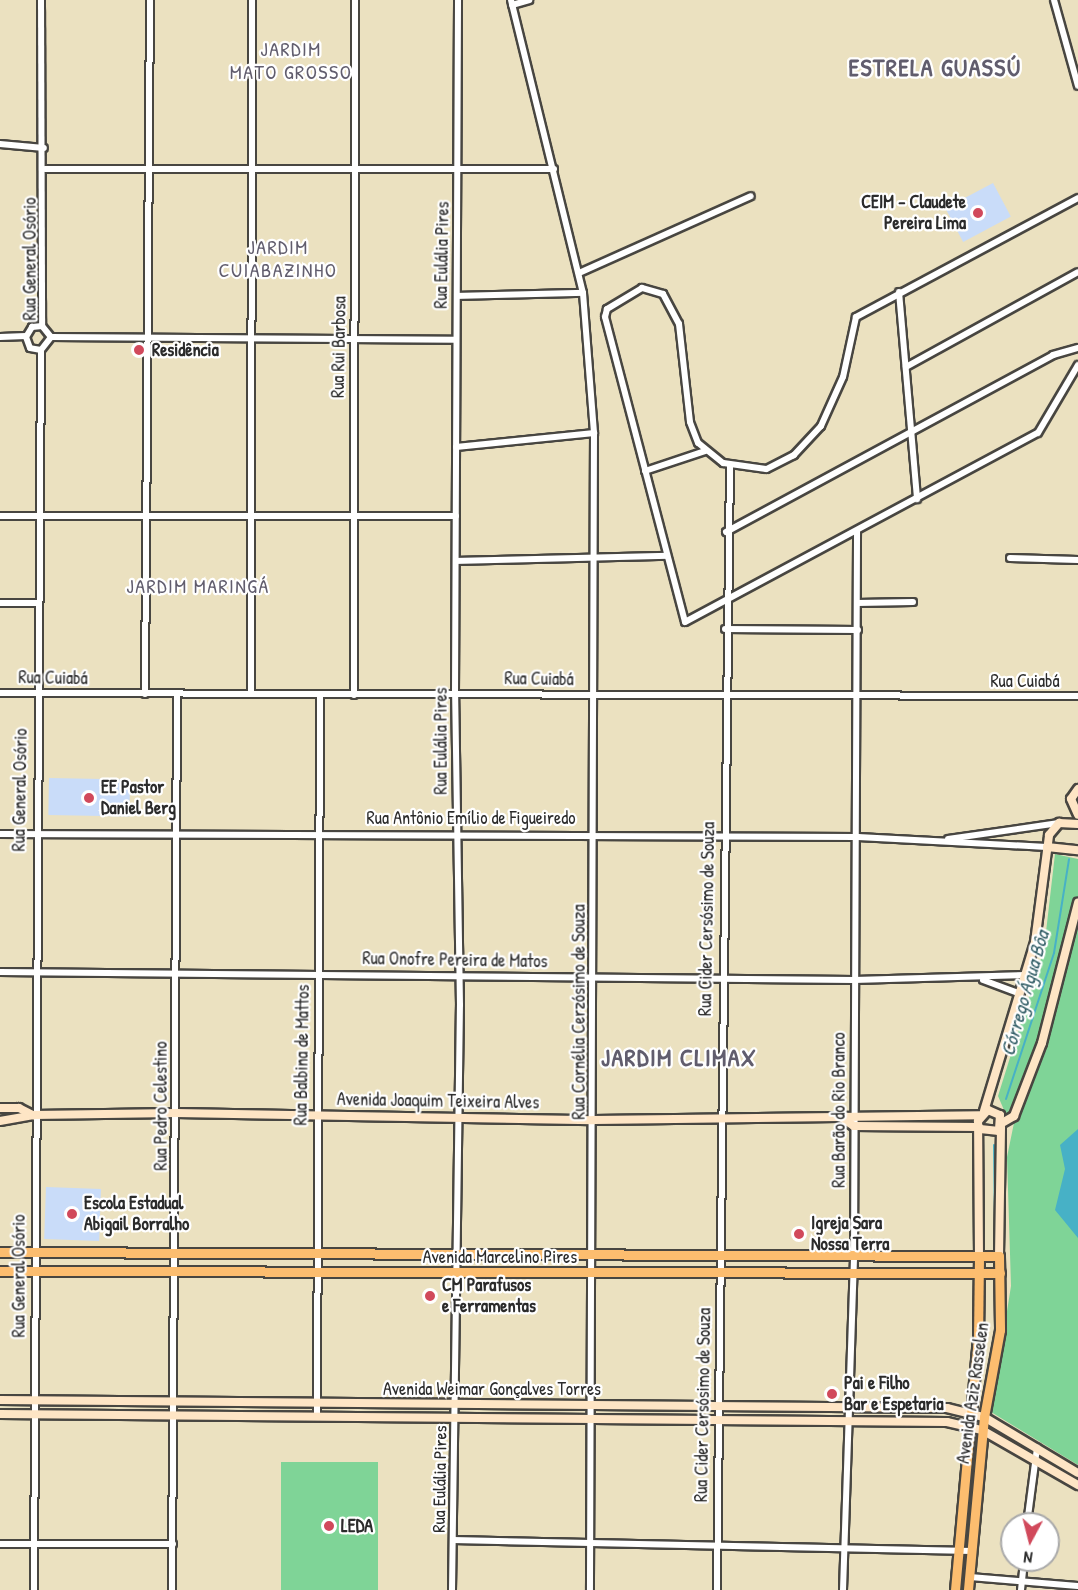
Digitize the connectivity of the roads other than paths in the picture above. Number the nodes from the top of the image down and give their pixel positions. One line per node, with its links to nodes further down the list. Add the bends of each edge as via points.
1 (41, 0): 11 (street, Rua General Osório)
2 (150, 0): 12 (street)
3 (252, 0): 14 (street)
4 (355, 0): 15 (street, Rua Rui Barbosa)
5 (458, 0): 16 (street, Rua Eulália Pires)
6 (529, 0): 8 (street)
7 (1054, 0): 9 (street)
8 (511, 2): 17 (street, Rua Cornélia Cerzósimo de Souza)
9 (1078, 86)
10 (0, 144): 11 (street)
11 (44, 148): 13 (street, Rua General Osório)
12 (150, 167): 13 (street); 14 (street); 29 (street)
13 (45, 169): 25 (street, Rua General Osório)
14 (253, 169): 15 (street); 30 (street)
15 (356, 169): 16 (street); 31 (street, Rua Rui Barbosa)
16 (459, 169): 17 (street); 24 (street, Rua Eulália Pires)
17 (554, 169): 21 (street, Rua Cornélia Cerzósimo de Souza)
18 (751, 196): 21 (street)
19 (1078, 198): 22 (street)
20 (1078, 272): 36 (street)
21 (579, 273): 23 (street, Rua Cornélia Cerzósimo de Souza)
22 (899, 292): 36 (street); 42 (street, via 856,317 839,389 809,442 766,469)
23 (583, 293): 24 (street); 39 (street, Rua Cornélia Cerzósimo de Souza)
24 (457, 296): 32 (street, Rua Eulália Pires)
25 (42, 326): 26 (street, via 32,327); 28 (street, Rua General Osório)
26 (26, 336): 27 (street); 34 (street, via 30,348)
27 (0, 337)
28 (51, 337): 29 (street); 34 (street, Rua General Osório)
29 (148, 337): 30 (street); 45 (street)
30 (250, 338): 31 (street); 46 (street)
31 (353, 338): 32 (street); 47 (street, Rua Rui Barbosa)
32 (456, 340): 40 (street, Rua Eulália Pires)
33 (1078, 348): 38 (street, via 1053,355)
34 (41, 350): 50 (street, Rua General Osório)
35 (1078, 365): 37 (street)
36 (906, 367): 38 (street)
37 (1075, 374): 44 (street, via 1038,433)
38 (913, 431): 44 (street); 52 (street)
39 (594, 434): 40 (street); 55 (street, Rua Cornélia Cerzósimo de Souza)
40 (456, 447): 49 (street, Rua Eulália Pires)
41 (705, 451): 42 (street); 43 (street); 43 (street, via 691,427 678,324 663,294 642,288 607,309)
42 (730, 466): 52 (street, Rua Cider Cersósimo de Souza)
43 (645, 471): 53 (street)
44 (917, 499): 51 (street)
45 (147, 513): 46 (street); 50 (street); 69 (street)
46 (249, 513): 47 (street); 70 (street)
47 (352, 515): 49 (street); 72 (street, Rua Rui Barbosa)
48 (0, 516): 50 (street)
49 (456, 516): 57 (street, Rua Eulália Pires)
50 (39, 517): 61 (street, Rua General Osório)
51 (857, 531): 58 (street); 62 (street, Rua Barão do Rio Branco)
52 (726, 532): 58 (street, Rua Cider Cersósimo de Souza)
53 (666, 556): 55 (street); 58 (street, via 685,621)
54 (1010, 558): 56 (street)
55 (594, 560): 57 (street); 73 (street, Rua Cornélia Cerzósimo de Souza)
56 (1078, 560)
57 (457, 561): 65 (street, Rua Eulália Pires)
58 (725, 601): 63 (street, Rua Cider Cersósimo de Souza)
59 (913, 602): 62 (street)
60 (0, 603): 61 (street)
61 (39, 603): 67 (street, Rua General Osório)
62 (858, 603): 64 (street, Rua Barão do Rio Branco)
63 (725, 629): 64 (street); 74 (street, Rua Cider Cersósimo de Souza)
64 (858, 630): 75 (street, Rua Barão do Rio Branco)
65 (455, 692): 72 (street, Rua Cuiabá); 73 (street, Rua Cuiabá); 85 (street, Rua Eulália Pires)
66 (0, 693): 67 (street, Rua Cuiabá)
67 (36, 693): 69 (street, Rua Cuiabá); 83 (street, Rua General Osório)
68 (177, 693): 69 (street, Rua Cuiabá); 70 (street, Rua Cuiabá); 81 (street, Rua Pedro Celestino)
69 (145, 694)
70 (251, 694): 71 (street, Rua Cuiabá)
71 (320, 695): 72 (street, Rua Cuiabá); 84 (street, Rua Balbina de Mattos)
72 (354, 695)
73 (593, 695): 74 (street, Rua Cuiabá); 86 (street, Rua Cornélia Cerzósimo de Souza)
74 (724, 695): 75 (street, Rua Cuiabá); 87 (street, Rua Cider Cersósimo de Souza)
75 (859, 695): 76 (street, Rua Cuiabá); 88 (street, Rua Barão do Rio Branco)
76 (1078, 696)
77 (1075, 792): 78 (main road)
78 (1078, 815)
79 (1059, 823): 80 (main road, Rua Antônio Emílio de Figueiredo); 89 (street, Rua Antônio Emílio de Figueiredo); 90 (main road, Avenida Aziz Rasselen)
80 (1078, 824)
81 (175, 832): 83 (street, Rua Antônio Emílio de Figueiredo); 84 (street, Rua Antônio Emílio de Figueiredo); 94 (street, Rua Pedro Celestino)
82 (0, 834): 83 (street, Rua Antônio Emílio de Figueiredo)
83 (34, 834): 96 (street, Rua General Osório)
84 (316, 834): 85 (street, Rua Antônio Emílio de Figueiredo); 97 (street, Rua Balbina de Mattos)
85 (456, 834): 86 (street, Rua Antônio Emílio de Figueiredo); 99 (street, Rua Eulália Pires)
86 (593, 834): 87 (street, Rua Antônio Emílio de Figueiredo); 101 (street, Rua Cornélia Cerzósimo de Souza)
87 (723, 835): 88 (street, Rua Antônio Emílio de Figueiredo); 102 (street, Rua Cider Cersósimo de Souza)
88 (858, 837): 89 (street, Rua Antônio Emílio de Figueiredo); 103 (street, Rua Barão do Rio Branco)
89 (942, 840): 90 (street, Rua Antônio Emílio de Figueiredo)
90 (1047, 847): 91 (main road, Rua Antônio Emílio de Figueiredo); 100 (main road, Avenida Aziz Rasselen)
91 (1078, 850)
92 (1078, 903): 93 (main road)
93 (1076, 923): 119 (main road, via 1023,1099 1014,1116)
94 (176, 971): 96 (street, Rua Onofre Pereira de Matos); 97 (street, Rua Onofre Pereira de Matos); 108 (street, Rua Pedro Celestino)
95 (0, 972): 96 (street, Rua Onofre Pereira de Matos)
96 (34, 972): 112 (street, Rua General Osório)
97 (318, 973): 99 (street, Rua Onofre Pereira de Matos); 113 (street, Rua Balbina de Mattos)
98 (1007, 974): 100 (street, Rua Onofre Pereira de Matos); 104 (street, Rua Onofre Pereira de Matos); 105 (street)
99 (459, 975): 101 (street, Rua Onofre Pereira de Matos); 114 (street, Rua Eulália Pires)
100 (1026, 975): 106 (main road, Avenida Aziz Rasselen)
101 (594, 976): 102 (street, Rua Onofre Pereira de Matos); 117 (street, Rua Cornélia Cerzósimo de Souza)
102 (722, 978): 103 (street, Rua Onofre Pereira de Matos); 116 (street, Rua Cider Cersósimo de Souza)
103 (854, 980): 104 (street, Rua Onofre Pereira de Matos); 109 (street, Rua Barão do Rio Branco)
104 (982, 980): 105 (street, Rua Onofre Pereira de Matos)
105 (1005, 990): 106 (street, Rua Onofre Pereira de Matos)
106 (1021, 994): 111 (main road, Avenida Aziz Rasselen)
107 (0, 1108): 112 (main road, Avenida Joaquim Teixeira Alves)
108 (176, 1113): 112 (main road, Avenida Joaquim Teixeira Alves); 113 (main road, Avenida Joaquim Teixeira Alves); 125 (street, Rua Pedro Celestino)
109 (853, 1113): 110 (main road); 115 (main road, Avenida Joaquim Teixeira Alves); 120 (street, Rua Barão do Rio Branco)
110 (868, 1113): 111 (main road); 121 (main road)
111 (982, 1113): 119 (main road, via 997,1112); 122 (main road, Avenida Aziz Rasselen)
112 (33, 1115): 118 (main road, Avenida Joaquim Teixeira Alves); 124 (street, Rua General Osório)
113 (316, 1115): 114 (main road, Avenida Joaquim Teixeira Alves); 126 (street, Rua Balbina de Mattos)
114 (459, 1116): 117 (main road, Avenida Joaquim Teixeira Alves); 127 (street, Rua Eulália Pires)
115 (842, 1118): 116 (main road, Avenida Joaquim Teixeira Alves); 120 (main road)
116 (720, 1119): 117 (main road, Avenida Joaquim Teixeira Alves); 129 (street, Rua Cider Cersósimo de Souza)
117 (594, 1120): 128 (street, Rua Cornélia Cerzósimo de Souza)
118 (0, 1121)
119 (1002, 1125): 122 (main road, via 991,1134); 131 (main road, Avenida Aziz Rasselen)
120 (854, 1126): 121 (main road); 132 (street, Rua Barão do Rio Branco)
121 (868, 1126): 122 (main road)
122 (979, 1128): 130 (main road, Avenida Aziz Rasselen)
123 (0, 1252): 124 (main road, Avenida Marcelino Pires)
124 (35, 1252): 125 (main road, Avenida Marcelino Pires); 134 (street, Rua General Osório)
125 (174, 1253): 126 (main road, Avenida Marcelino Pires); 135 (street, Rua Pedro Celestino)
126 (316, 1255): 127 (main road, Avenida Marcelino Pires); 136 (street, Rua Balbina de Mattos)
127 (459, 1255): 128 (main road, Avenida Marcelino Pires); 140 (street, Rua Eulália Pires)
128 (592, 1256): 129 (main road, Avenida Marcelino Pires); 141 (street, Rua Cornélia Cerzósimo de Souza)
129 (719, 1256): 132 (main road, Avenida Marcelino Pires); 142 (street, Rua Cider Cersósimo de Souza)
130 (979, 1256): 131 (main road, Avenida Marcelino Pires); 132 (main road, Avenida Marcelino Pires); 138 (main road, Avenida Aziz Rasselen)
131 (999, 1256): 139 (main road, Avenida Aziz Rasselen)
132 (854, 1257): 137 (street, Rua Barão do Rio Branco)
133 (0, 1270): 134 (main road, Avenida Marcelino Pires)
134 (35, 1270): 135 (main road, Avenida Marcelino Pires); 144 (street, Rua General Osório)
135 (175, 1272): 136 (main road, Avenida Marcelino Pires); 145 (street, Rua Pedro Celestino)
136 (316, 1273): 140 (main road, Avenida Marcelino Pires); 146 (street, Rua Balbina de Mattos)
137 (853, 1273): 138 (main road, Avenida Marcelino Pires); 142 (main road, Avenida Marcelino Pires); 150 (street, Rua Barão do Rio Branco)
138 (979, 1273): 139 (main road, Avenida Marcelino Pires); 151 (main road, Avenida Aziz Rasselen)
139 (1000, 1273): 156 (main road, Avenida Aziz Rasselen, via 1000,1330)
140 (459, 1274): 141 (main road, Avenida Marcelino Pires); 147 (street, Rua Eulália Pires)
141 (592, 1274): 142 (main road, Avenida Marcelino Pires); 148 (street, Rua Cornélia Cerzósimo de Souza)
142 (719, 1275): 149 (street, Rua Cider Cersósimo de Souza)
143 (0, 1400): 144 (main road, Avenida Weimar Gonçalves Torres)
144 (34, 1401): 145 (main road, Avenida Weimar Gonçalves Torres); 153 (street, Rua General Osório)
145 (175, 1401): 146 (main road, Avenida Weimar Gonçalves Torres); 154 (street, Rua Pedro Celestino)
146 (317, 1404): 147 (main road, Avenida Weimar Gonçalves Torres); 155 (street, Rua Balbina de Mattos)
147 (457, 1406): 148 (main road, Avenida Weimar Gonçalves Torres); 157 (street, Rua Eulália Pires)
148 (592, 1407): 149 (main road, Avenida Weimar Gonçalves Torres); 158 (street, Rua Cornélia Cerzósimo de Souza)
149 (718, 1407): 150 (main road, Avenida Weimar Gonçalves Torres); 159 (street, Rua Cider Cersósimo de Souza)
150 (849, 1407): 151 (main road, Avenida Weimar Gonçalves Torres); 160 (street, Rua Barão do Rio Branco)
151 (970, 1412): 156 (main road, Avenida Weimar Gonçalves Torres); 161 (main road, Avenida Aziz Rasselen)
152 (0, 1414): 153 (main road, Avenida Weimar Gonçalves Torres)
153 (34, 1414): 154 (main road, Avenida Weimar Gonçalves Torres); 170 (street, Rua General Osório)
154 (176, 1415): 155 (main road, Avenida Weimar Gonçalves Torres); 171 (street, Rua Pedro Celestino)
155 (317, 1416): 157 (main road, Avenida Weimar Gonçalves Torres)
156 (984, 1417): 162 (main road, Avenida Aziz Rasselen); 163 (main road, Avenida Weimar Gonçalves Torres)
157 (456, 1418): 158 (main road, Avenida Weimar Gonçalves Torres); 168 (street, Rua Eulália Pires)
158 (592, 1418): 159 (main road, Avenida Weimar Gonçalves Torres); 172 (street, Rua Cornélia Cerzósimo de Souza)
159 (718, 1419): 160 (main road, Avenida Weimar Gonçalves Torres); 173 (street, Rua Cider Cersósimo de Souza)
160 (848, 1420): 161 (main road, Avenida Weimar Gonçalves Torres); 174 (street, Rua Barão do Rio Branco)
161 (969, 1426): 162 (main road, Avenida Weimar Gonçalves Torres); 175 (main road, Avenida Aziz Rasselen)
162 (982, 1430): 164 (main road, Avenida Weimar Gonçalves Torres); 176 (main road, Avenida Aziz Rasselen)
163 (1037, 1448): 164 (street); 165 (main road, Avenida Weimar Gonçalves Torres)
164 (1033, 1460): 166 (main road, Avenida Weimar Gonçalves Torres); 167 (street)
165 (1078, 1473)
166 (1078, 1485)
167 (1028, 1512)
168 (453, 1540): 172 (street); 184 (street, Rua Eulália Pires)
169 (0, 1544): 170 (street)
170 (34, 1544): 171 (street); 182 (street, Rua General Osório)
171 (173, 1544): 183 (street, Rua Pedro Celestino)
172 (591, 1544): 173 (street); 185 (street, Rua Cornélia Cerzósimo de Souza)
173 (717, 1548): 174 (street); 186 (street, Rua Cider Cersósimo de Souza)
174 (844, 1550): 175 (street); 187 (street, Rua Barão do Rio Branco)
175 (959, 1551): 176 (street); 188 (main road, Avenida Aziz Rasselen)
176 (972, 1551): 178 (main road, Avenida Aziz Rasselen)
177 (1023, 1572): 179 (street)
178 (970, 1577): 179 (street); 189 (main road, Avenida Aziz Rasselen)
179 (1022, 1580): 181 (street); 190 (street)
180 (1078, 1581): 181 (street)
181 (1077, 1588)
182 (34, 1590)
183 (172, 1590)
184 (452, 1590)
185 (590, 1590)
186 (717, 1590)
187 (843, 1590)
188 (955, 1590)
189 (968, 1590)
190 (1021, 1590)

